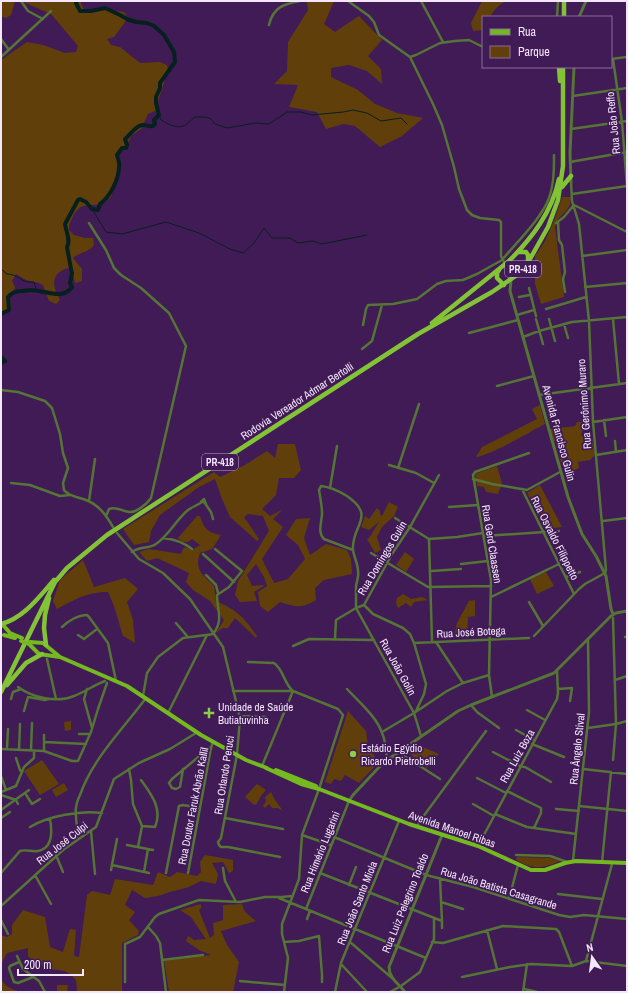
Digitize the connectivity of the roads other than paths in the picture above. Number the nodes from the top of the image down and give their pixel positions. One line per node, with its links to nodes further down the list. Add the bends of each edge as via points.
1 (21, 1): 12 (street, via 28,11)
2 (300, 1): 13 (street, via 280,7)
3 (348, 1): 19 (street, via 369,16 380,34)
4 (421, 1): 15 (street)
5 (558, 1): 9 (street)
6 (564, 1): 10 (highway)
7 (586, 1): 11 (street)
8 (51, 11): 12 (street)
9 (557, 16)
10 (564, 16)
11 (579, 16)
12 (43, 19): 17 (street)
13 (269, 24)
14 (1, 39): 17 (street)
15 (443, 42): 16 (street, via 469,40); 19 (street)
16 (482, 47)
17 (9, 50): 18 (street)
18 (1, 57)
19 (410, 57): 47 (street, via 443,129 459,189 468,210 476,216 501,222)
20 (627, 57): 21 (street)
21 (612, 59): 26 (street, Rua João Reffo)
22 (559, 68): 28 (highway)
23 (563, 68): 28 (highway, Rodovia Vereador Admar Bertolli / PR-418)
24 (574, 68): 27 (street)
25 (627, 88): 26 (street)
26 (618, 89): 27 (street); 30 (street, Rua João Reffo)
27 (573, 96): 31 (street)
28 (562, 103): 33 (highway, Rodovia Vereador Admar Bertolli / PR-418)
29 (627, 121): 30 (street)
30 (622, 122): 31 (street); 32 (street, Rua João Reffo)
31 (571, 129): 35 (street)
32 (626, 152): 35 (street); 38 (street, Rua João Reffo)
33 (563, 154): 39 (highway, Rodovia Vereador Admar Bertolli / PR-418); 45 (highway, Rodovia Vereador Admar Bertolli / PR-418, via 552,202 540,224)
34 (554, 155): 47 (street, via 553,182 548,201)
35 (570, 162): 36 (street)
36 (571, 176): 37 (highway)
37 (568, 182): 39 (highway); 40 (street, Rua Gerônimo Muraro)
38 (627, 186): 40 (street)
39 (560, 192): 48 (highway, Rodovia Vereador Admar Bertolli / PR-418, via 551,222)
40 (572, 194): 41 (street, Rua Gerônimo Muraro)
41 (573, 205): 43 (street); 46 (street, Rua Gerônimo Muraro, via 578,220); 56 (street, via 557,223 562,245)
42 (89, 223): 112 (street, via 114,268 169,313 186,346 151,498 133,512 114,508 109,510)
43 (627, 232)
44 (627, 250): 46 (street)
45 (518, 252): 47 (highway, Rodovia Vereador Admar Bertolli / PR-418); 48 (highway, via 527,253)
46 (582, 256): 53 (street, Rua Gerônimo Muraro)
47 (504, 262): 49 (highway, Rodovia Vereador Admar Bertolli / PR-418); 60 (street, via 471,277 437,284 417,299)
48 (528, 263): 50 (highway, Rodovia Vereador Admar Bertolli / PR-418)
49 (500, 269): 52 (highway, via 497,278); 74 (highway, Rodovia Vereador Admar Bertolli / PR-418)
50 (512, 279): 52 (highway, Rodovia Vereador Admar Bertolli / PR-418); 55 (street, Avenida Francisco Gulin)
51 (627, 283): 53 (street)
52 (504, 284): 55 (street, Avenida Francisco Gulin); 74 (highway, Rodovia Vereador Admar Bertolli / PR-418)
53 (586, 287): 58 (street, Rua Gerônimo Muraro)
54 (529, 288): 57 (street)
55 (510, 291): 63 (street, Avenida Francisco Gulin)
56 (565, 292)
57 (530, 294): 59 (street); 62 (street)
58 (586, 297): 61 (street); 68 (street, Rua Gerônimo Muraro)
59 (520, 298)
60 (382, 305): 70 (street, via 367,305); 79 (street, via 372,341)
61 (546, 309)
62 (534, 310): 63 (street); 72 (street)
63 (517, 315): 67 (street, Avenida Francisco Gulin)
64 (627, 317): 66 (street)
65 (549, 318): 71 (street)
66 (613, 319): 68 (street); 82 (street)
67 (518, 320): 73 (street); 75 (street, Avenida Francisco Gulin)
68 (589, 321): 69 (street); 84 (street, Rua Gerônimo Muraro)
69 (564, 324): 71 (street); 76 (street)
70 (363, 325)
71 (552, 328): 72 (street); 77 (street)
72 (539, 331): 75 (street); 78 (street)
73 (469, 333)
74 (418, 334): 139 (highway, Rodovia Vereador Admar Bertolli / PR-418, via 114,530)
75 (523, 337): 80 (street, Avenida Francisco Gulin)
76 (568, 338)
77 (555, 341)
78 (543, 344)
79 (362, 349)
80 (534, 376): 83 (street); 86 (street, Avenida Francisco Gulin)
81 (627, 383): 82 (street)
82 (620, 384): 84 (street)
83 (497, 386)
84 (591, 388): 86 (street); 90 (street, Rua Gerônimo Muraro)
85 (1, 390): 108 (street, via 18,392 44,401 52,408 68,468 63,488)
86 (539, 394): 101 (street, Avenida Francisco Gulin)
87 (419, 404): 100 (street)
88 (627, 417): 89 (street)
89 (604, 420): 90 (street); 91 (street)
90 (593, 422): 97 (street, Rua Gerônimo Muraro)
91 (606, 436)
92 (615, 441): 95 (street)
93 (337, 446): 106 (street)
94 (627, 450): 95 (street)
95 (616, 452): 97 (street)
96 (529, 453): 103 (street, via 474,473)
97 (596, 456): 116 (street, Rua Gerônimo Muraro)
98 (95, 459): 109 (street)
99 (389, 465): 100 (street)
100 (398, 468): 105 (street, via 416,473)
101 (560, 472): 107 (street, via 529,490); 133 (street, Avenida Francisco Gulin, via 576,521)
102 (439, 475): 105 (street, Rua Domingos Gulin)
103 (473, 479): 107 (street); 110 (street, Rua Gerd Claassen)
104 (11, 483): 108 (street, via 30,485 60,496)
105 (434, 483): 118 (street, Rua Domingos Gulin)
106 (330, 488): 127 (street, via 355,502 361,511 362,517); 127 (street, via 319,488 322,510 321,536)
107 (522, 489): 120 (street, Rua Osvaldo Filippetto)
108 (71, 495): 109 (street)
109 (89, 501): 112 (street)
110 (478, 505): 111 (street); 122 (street, Rua Gerd Claassen)
111 (449, 507)
112 (106, 516): 117 (street)
113 (395, 518): 118 (street)
114 (627, 518): 116 (street)
115 (213, 519): 123 (street, via 204,499 188,510)
116 (603, 521): 134 (street, Rua Gerônimo Muraro)
117 (113, 526)
118 (410, 527): 124 (street); 132 (street, Rua Domingos Gulin)
119 (559, 531): 120 (street)
120 (543, 532): 122 (street); 136 (street, Rua Osvaldo Filippetto)
121 (117, 533): 128 (street, Rua Orlando Peruci)
122 (483, 534): 124 (street); 131 (street, Rua Gerd Claassen)
123 (162, 538): 126 (street, via 186,544); 128 (street, via 153,545 145,546)
124 (430, 539): 138 (street)
125 (215, 548): 144 (street, via 242,571)
126 (192, 549)
127 (353, 550): 153 (street, via 358,572)
128 (133, 553): 162 (street, Rua Orlando Peruci, via 175,584 190,600)
129 (371, 553): 132 (street)
130 (203, 554): 144 (street)
131 (488, 561): 135 (street); 146 (street, Rua Gerd Claassen)
132 (388, 563): 147 (street); 152 (street, Rua Domingos Gulin)
133 (600, 563): 134 (street); 141 (street, Avenida Francisco Gulin)
134 (606, 563): 141 (street, Rua Gerônimo Muraro)
135 (461, 564)
136 (559, 564): 143 (street, Rua Osvaldo Filippetto); 150 (street)
137 (460, 569): 138 (street)
138 (431, 571): 147 (street)
139 (63, 572): 145 (highway, Rodovia Vereador Admar Bertolli / PR-418); 157 (highway, via 21,614)
140 (580, 572): 143 (street)
141 (605, 573): 149 (street, via 585,584); 155 (street, Rua Gerônimo Muraro)
142 (206, 575): 148 (street, via 217,587)
143 (566, 577): 149 (street, Rua Osvaldo Filippetto)
144 (234, 582): 148 (street)
145 (53, 585): 178 (highway, via 44,622); 200 (highway, Rodovia Vereador Admar Bertolli / PR-418)
146 (491, 586): 147 (street); 150 (street, Rua Gerd Claassen)
147 (431, 588): 174 (street)
148 (218, 594): 162 (street, via 219,622)
149 (574, 594): 158 (street)
150 (491, 597): 173 (street, Rua Gerd Claassen)
151 (528, 602): 158 (street)
152 (364, 605): 153 (street, Rua Domingos Gulin); 177 (street, via 373,614 407,631)
153 (356, 608): 170 (street, Rua Domingos Gulin, via 336,620); 172 (street, Rua João Golin)
154 (627, 612): 155 (street)
155 (613, 616): 171 (street); 190 (street, Rua Gerônimo Muraro)
156 (176, 623): 168 (street)
157 (1, 624): 160 (main road)
158 (543, 626): 167 (street)
159 (62, 627): 161 (street, via 85,614)
160 (6, 629): 165 (main road); 166 (main road)
161 (97, 629): 163 (street, via 84,638); 189 (street, via 108,643)
162 (213, 634): 164 (street); 198 (street, Rua Orlando Peruci, via 222,645)
163 (78, 635)
164 (207, 635): 168 (street); 211 (street)
165 (2, 636): 166 (main road)
166 (14, 636): 175 (main road, bridge)
167 (534, 636)
168 (187, 637): 201 (street, via 165,651 153,663 146,676)
169 (529, 638): 173 (street, Rua José Botega)
170 (335, 639): 172 (street); 179 (street, via 309,639)
171 (588, 639): 185 (street); 220 (street, Rua Ângelo Stival)
172 (374, 640): 210 (street, Rua João Golin)
173 (490, 640): 174 (street, Rua José Botega); 187 (street, Rua Gerd Claassen)
174 (434, 642): 177 (street, Rua José Botega); 192 (street)
175 (29, 643): 176 (main road); 180 (main road)
176 (38, 643): 178 (main road); 180 (main road)
177 (414, 643): 210 (street, via 426,687)
178 (46, 645): 181 (main road, via 46,651); 182 (main road, Avenida Manoel Ribas)
179 (293, 646)
180 (35, 650): 181 (main road)
181 (42, 654): 182 (main road, Avenida Manoel Ribas); 200 (highway, via 26,663)
182 (60, 657): 186 (main road, Avenida Manoel Ribas)
183 (47, 659): 205 (street)
184 (248, 662): 199 (street, via 274,663)
185 (557, 671): 197 (street, Rua Luiz Boza); 202 (street)
186 (105, 675): 189 (main road, Avenida Manoel Ribas); 191 (street)
187 (489, 675): 192 (street); 202 (street, Rua Gerd Claassen)
188 (627, 676): 190 (street)
189 (115, 680): 191 (street); 201 (main road, Avenida Manoel Ribas)
190 (615, 680): 218 (street, Rua Gerônimo Muraro)
191 (106, 682): 195 (street); 222 (street)
192 (463, 683): 210 (street)
193 (18, 687): 194 (street)
194 (22, 689): 203 (street, via 30,694); 204 (street, via 13,692)
195 (87, 689): 205 (street, via 71,697); 222 (street, via 84,701)
196 (347, 689): 225 (street, via 376,721)
197 (558, 689): 206 (street, via 572,688); 214 (street, Rua Luiz Boza, via 557,699)
198 (233, 691): 199 (street); 212 (street, Rua Orlando Peruci)
199 (293, 692): 250 (street); 264 (street, via 340,710 343,715)
200 (1, 693)
201 (144, 697): 211 (main road, Avenida Manoel Ribas); 283 (street, via 102,752 85,782)
202 (492, 697): 207 (street)
203 (49, 698): 205 (street); 209 (street, via 45,700 28,697)
204 (11, 699)
205 (56, 699)
206 (570, 701)
207 (471, 705): 219 (street); 230 (street)
208 (527, 710): 214 (street)
209 (24, 712)
210 (415, 712): 225 (street); 230 (street, Rua João Golin)
211 (168, 713): 226 (main road, Avenida Manoel Ribas)
212 (240, 716): 213 (street); 244 (street, Rua Orlando Peruci)
213 (266, 717)
214 (545, 720): 231 (street, Rua Luiz Boza)
215 (627, 721): 218 (street)
216 (32, 722): 240 (street)
217 (20, 724): 239 (street)
218 (616, 724): 220 (street); 248 (street, Rua Gerônimo Muraro)
219 (499, 728)
220 (588, 728): 252 (street, Rua Ângelo Stival)
221 (8, 729): 238 (street)
222 (92, 730): 228 (street)
223 (516, 730): 231 (street)
224 (486, 731): 292 (street)
225 (382, 732): 247 (street)
226 (196, 733): 233 (main road, Avenida Manoel Ribas); 253 (street, Rua José Culpi)
227 (79, 734): 228 (street)
228 (90, 734): 234 (street)
229 (44, 735): 232 (street)
230 (421, 736): 242 (street)
231 (534, 740): 235 (street, Rua Luiz Boza)
232 (44, 742): 234 (street); 241 (street)
233 (213, 742): 236 (street, Rua Doutor Faruk Abrão Kallil); 244 (main road, Avenida Manoel Ribas)
234 (86, 744): 241 (street, via 77,761)
235 (532, 744): 245 (street); 249 (street, Rua Luiz Boza)
236 (211, 748): 251 (street); 276 (street, Rua Doutor Faruk Abrão Kallil)
237 (1, 749): 238 (street)
238 (7, 749): 239 (street)
239 (19, 750): 240 (street)
240 (32, 750): 241 (street); 254 (street, via 34,758)
241 (44, 751)
242 (398, 752): 247 (street); 261 (street)
243 (494, 752): 249 (street)
244 (237, 755): 250 (main road, Avenida Manoel Ribas); 287 (street, Rua Orlando Peruci)
245 (564, 757)
246 (16, 758): 254 (street)
247 (387, 760): 272 (street)
248 (613, 760)
249 (520, 766): 263 (street); 267 (street, Rua Luiz Boza)
250 (264, 767): 258 (main road, Avenida Manoel Ribas); 259 (main road, Avenida Manoel Ribas)
251 (184, 769): 251 (street, via 179,788 173,789 169,783)
252 (583, 769): 255 (street); 275 (street, Rua Ângelo Stival)
253 (128, 770): 284 (street, Rua José Culpi, via 114,779); 290 (street, via 133,804)
254 (22, 772): 265 (street, via 16,786)
255 (612, 772): 256 (street); 278 (street)
256 (627, 774)
257 (1, 776): 265 (street)
258 (282, 776): 259 (main road); 264 (main road, Avenida Manoel Ribas)
259 (293, 777): 264 (main road, Avenida Manoel Ribas)
260 (477, 778): 267 (street)
261 (440, 779)
262 (141, 780): 290 (street, via 155,800 157,811 155,827)
263 (551, 782)
264 (319, 789): 272 (main road, Avenida Manoel Ribas); 296 (street)
265 (6, 790): 268 (street)
266 (29, 790): 269 (street)
267 (506, 792): 285 (street, Rua Luiz Boza); 293 (street, via 541,808)
268 (1, 793): 270 (street)
269 (25, 793): 270 (street); 271 (street, via 32,804)
270 (16, 800): 273 (street); 279 (street)
271 (40, 800)
272 (349, 801): 289 (main road, Avenida Manoel Ribas); 299 (street, Rua Himério Lugarini)
273 (18, 804)
274 (473, 804): 285 (street)
275 (579, 806): 278 (street); 280 (street, Rua Ângelo Stival)
276 (200, 808): 326 (street, via 180,805); 327 (street, Rua Doutor Faruk Abrão Kallil)
277 (556, 808): 280 (street)
278 (608, 809): 281 (street); 314 (street)
279 (1, 810)
280 (578, 811): 297 (street, Rua Ângelo Stival)
281 (627, 811)
282 (10, 812): 286 (street)
283 (76, 813): 284 (street); 288 (street); 301 (street, via 78,831)
284 (102, 813): 295 (street, Rua José Culpi, via 96,827)
285 (494, 815): 293 (street); 304 (street, Rua Luiz Boza)
286 (1, 818)
287 (225, 818): 294 (street); 310 (street, Rua Orlando Peruci, via 222,838 218,842 221,847)
288 (50, 819): 291 (street); 324 (street, via 52,836 49,843 40,850 20,851)
289 (399, 820): 292 (main road, Avenida Manoel Ribas); 311 (street, Rua João Santo Miola)
290 (142, 826): 305 (street)
291 (30, 827)
292 (417, 827): 298 (main road, Avenida Manoel Ribas)
293 (534, 828): 297 (street)
294 (284, 829)
295 (90, 831): 301 (street, Rua José Culpi); 329 (street)
296 (302, 834): 303 (street); 336 (street, via 299,879)
297 (576, 834): 312 (street, Rua Ângelo Stival)
298 (442, 835): 304 (main road, Avenida Manoel Ribas); 331 (street, Rua Luiz Pelegrino Toaldo)
299 (334, 837): 303 (street, Rua Himério Lugarini); 311 (street, Rua João Batista Casagrande)
300 (117, 839): 317 (street)
301 (75, 841): 308 (street, Rua José Culpi)
302 (127, 845): 305 (street)
303 (331, 845): 328 (street, Rua Himério Lugarini)
304 (478, 846): 318 (main road, Avenida Manoel Ribas)
305 (138, 847): 306 (street)
306 (148, 849): 307 (street); 323 (street)
307 (153, 850)
308 (56, 855): 322 (street); 330 (street, Rua José Culpi)
309 (516, 855): 313 (street, via 550,856)
310 (280, 857)
311 (384, 858): 331 (street, Rua João Batista Casagrande); 334 (street, Rua João Santo Miola)
312 (573, 861): 313 (main road, Avenida Manoel Ribas); 314 (main road, Avenida Manoel Ribas)
313 (568, 862): 318 (main road, Avenida Manoel Ribas, via 539,871)
314 (602, 862): 315 (main road, Avenida Manoel Ribas); 316 (main road, Avenida Manoel Ribas)
315 (612, 864): 316 (main road, Avenida Manoel Ribas); 339 (street)
316 (627, 864)
317 (112, 865): 321 (street); 323 (street)
318 (518, 865): 338 (street)
319 (356, 867): 333 (street)
320 (223, 868): 340 (street, via 225,881)
321 (111, 870)
322 (63, 872)
323 (144, 872): 325 (street)
324 (1, 873)
325 (149, 873)
326 (166, 873)
327 (188, 873)
328 (320, 873): 333 (street); 345 (street, Rua Himério Lugarini)
329 (95, 874)
330 (35, 875): 343 (street); 344 (street, Rua José Culpi)
331 (426, 875): 332 (street, Rua João Batista Casagrande); 347 (street, Rua Luiz Pelegrino Toaldo)
332 (440, 878): 338 (street, Rua João Batista Casagrande); 341 (street)
333 (349, 885): 334 (street)
334 (370, 893): 347 (street); 356 (street, Rua João Santo Miola)
335 (558, 894): 339 (street)
336 (292, 896): 337 (street); 342 (street)
337 (278, 898): 340 (street); 342 (street)
338 (509, 899): 349 (street, Rua João Batista Casagrande, via 559,915)
339 (602, 899): 349 (street)
340 (236, 902): 355 (street, via 192,902 159,914)
341 (441, 902): 346 (street); 354 (street)
342 (289, 903): 345 (street); 360 (street, via 282,928)
343 (51, 904)
344 (1, 906)
345 (306, 909): 348 (street)
346 (463, 909)
347 (412, 910): 351 (street); 363 (street, Rua Luiz Pelegrino Toaldo)
348 (310, 911): 350 (street, via 308,920); 356 (street)
349 (598, 916): 352 (street, Rua João Batista Casagrande); 368 (street)
350 (302, 918)
351 (434, 919): 354 (street); 362 (street, via 435,932)
352 (627, 919)
353 (1, 920): 359 (street)
354 (442, 922): 357 (street)
355 (148, 927): 367 (street, via 159,940); 379 (street, via 138,938 125,944)
356 (356, 928): 361 (street, Rua João Santo Miola); 363 (street)
357 (442, 928)
358 (487, 930): 362 (street, via 443,943); 372 (street, via 505,926 557,930); 374 (street)
359 (8, 934)
360 (284, 942): 380 (street, via 319,936); 381 (street, via 288,962)
361 (350, 942): 370 (street, Rua João Santo Miola); 377 (street)
362 (432, 942): 366 (street)
363 (397, 946): 366 (street); 377 (street, Rua Luiz Pelegrino Toaldo, via 389,967)
364 (203, 955): 367 (street)
365 (17, 956): 369 (street)
366 (426, 958): 382 (street, via 419,973)
367 (162, 960): 385 (street)
368 (586, 961): 372 (street); 373 (street)
369 (19, 962): 375 (street); 375 (street, via 9,967 14,982)
370 (341, 964): 387 (street, Rua João Santo Miola); 388 (street)
371 (527, 964): 372 (street); 374 (street); 383 (street)
372 (572, 966)
373 (627, 966)
374 (498, 969): 376 (street)
375 (33, 977): 384 (street)
376 (462, 977)
377 (392, 978): 382 (street)
378 (240, 981): 381 (street)
379 (125, 982)
380 (322, 982)
381 (285, 985): 386 (street)
382 (401, 986): 389 (street); 390 (street)
383 (523, 990): 391 (street)
384 (45, 992)
385 (166, 992)
386 (284, 992)
387 (336, 992)
388 (367, 992)
389 (390, 992)
390 (405, 992)
391 (537, 992)

